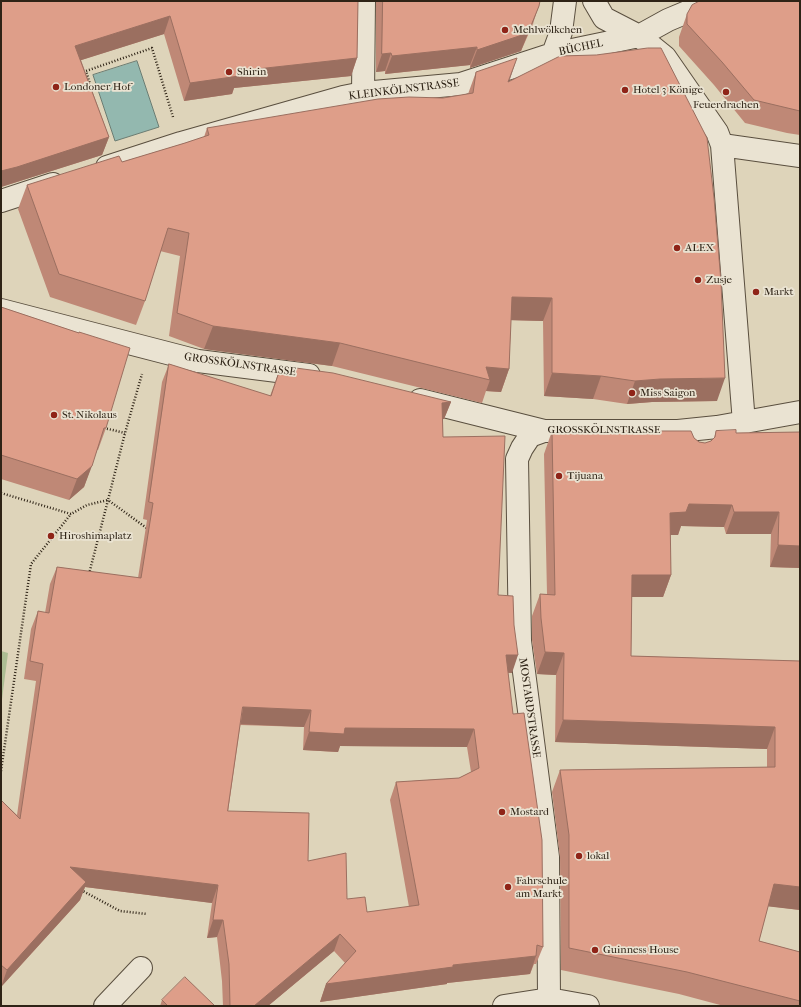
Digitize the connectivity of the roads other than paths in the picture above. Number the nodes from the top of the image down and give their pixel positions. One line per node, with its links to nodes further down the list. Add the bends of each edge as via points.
1 (364, 1): 7 (street)
2 (565, 1): 6 (street, BÜCHEL, via 561,32)
3 (594, 1): 5 (street, via 604,18)
4 (712, 1): 5 (street, BÜCHEL)
5 (639, 36): 6 (street, BÜCHEL); 8 (street, via 665,57)
6 (553, 54): 7 (street, KLEINKÖLNSTRASSE, via 461,84)
7 (363, 93): 10 (street, KLEINKÖLNSTRASSE, via 181,143)
8 (719, 138): 9 (street); 17 (street)
9 (800, 156)
10 (92, 172)
11 (69, 179): 12 (street)
12 (1, 201)
13 (1, 310): 14 (street, GROSSKÖLNSTRASSE, via 198,361)
14 (329, 378)
15 (398, 395): 19 (street, GROSSKÖLNSTRASSE)
16 (800, 412): 17 (street)
17 (744, 422): 18 (street, GROSSKÖLNSTRASSE, via 717,428)
18 (694, 429): 19 (street, GROSSKÖLNSTRASSE); 20 (street)
19 (544, 431): 22 (street, MOSTARDSTRASSE, via 530,436 517,459 517,524 520,641 548,857)
20 (696, 453)
21 (141, 968): 23 (street)
22 (549, 999): 24 (street); 25 (street)
23 (105, 1006)
24 (504, 1006)
25 (588, 1006)

